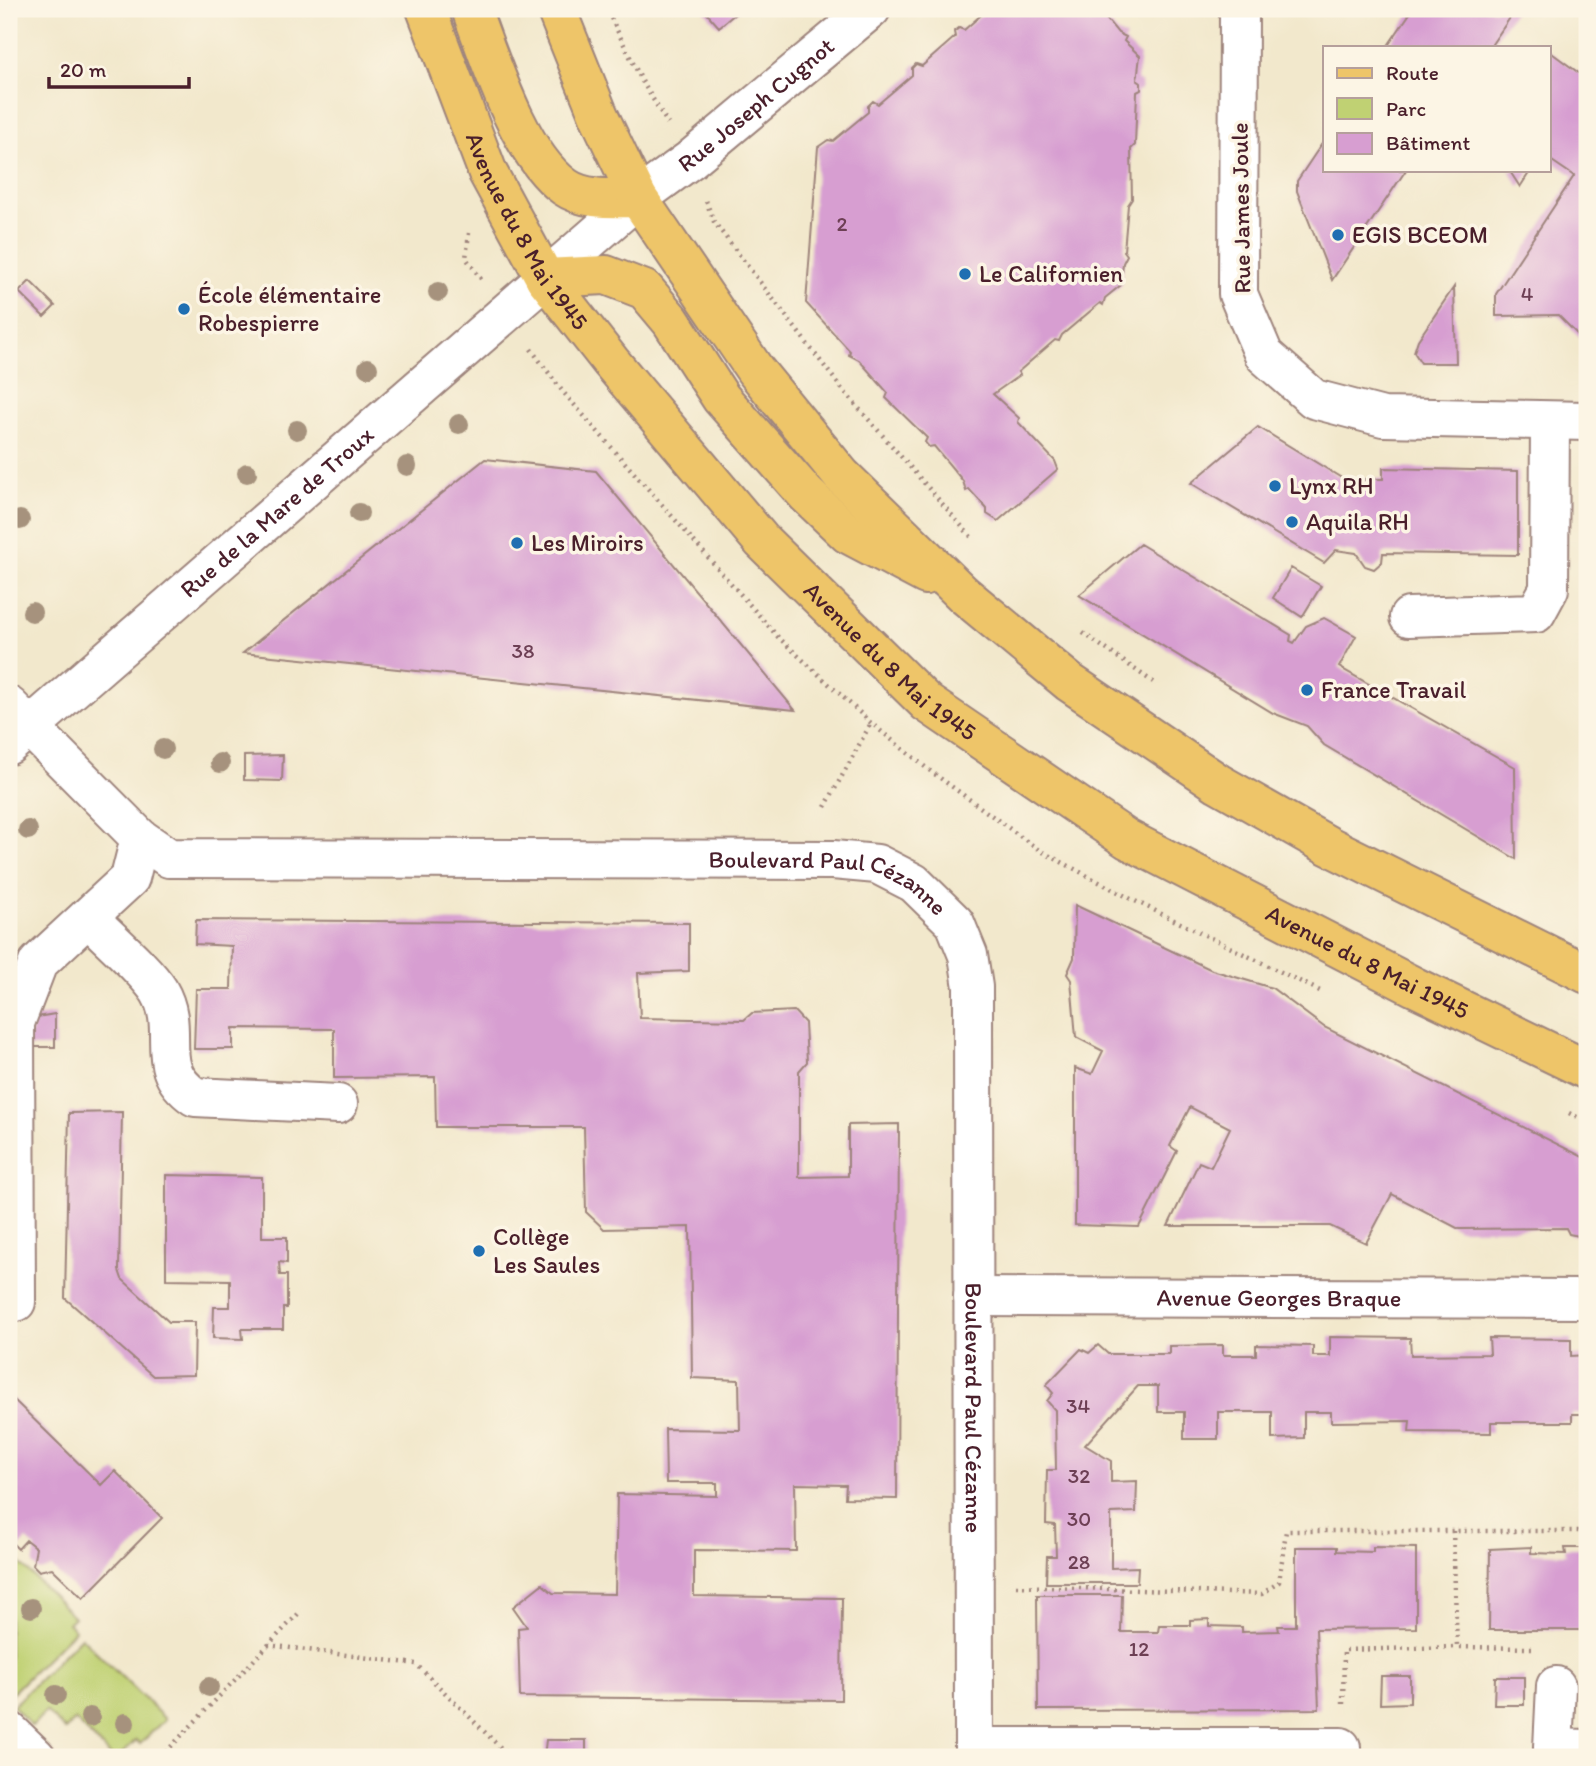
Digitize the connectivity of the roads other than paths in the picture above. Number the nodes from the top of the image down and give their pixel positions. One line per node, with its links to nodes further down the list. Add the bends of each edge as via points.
1 (426, 9): 7 (main road, Avenue du 8 Mai 1945, via 488,173)
2 (471, 9): 6 (main road, via 529,149 566,188 598,198)
3 (556, 9): 6 (main road)
4 (871, 9): 6 (street, Rue Joseph Cugnot)
5 (1239, 9): 8 (street, Rue James Joule, via 1238,294 1264,355 1314,399 1383,417)
6 (638, 198): 7 (street, Rue Joseph Cugnot); 9 (main road, via 755,370 841,475)
7 (545, 278): 9 (main road, via 606,275 645,289 721,398 806,494 848,534); 11 (street, Rue de la Mare de Troux); 15 (main road, Avenue du 8 Mai 1945, via 762,541 927,703 1127,839)
8 (1569, 421): 10 (street, via 1545,601 1536,612)
9 (963, 594): 14 (main road, via 1069,682 1218,783 1329,846)
10 (1409, 617)
11 (16, 726): 12 (street, Boulevard Paul Cézanne)
12 (140, 838): 13 (street, via 130,878); 17 (street, Boulevard Paul Cézanne, via 169,858 833,860 877,864 914,883 955,923 973,987)
13 (88, 917): 16 (street, via 158,991 169,1020 170,1072 178,1086 195,1097); 19 (street, via 38,963 15,1023)
14 (1587, 974)
15 (1587, 1070)
16 (338, 1104)
17 (973, 1297): 18 (street, Avenue Georges Braque); 23 (street, Boulevard Paul Cézanne)
18 (1587, 1299)
19 (16, 1302)
20 (1556, 1685): 22 (street)
21 (9, 1731): 25 (street)
22 (1564, 1751)
23 (974, 1752): 24 (street)
24 (1341, 1752)
25 (36, 1757)

